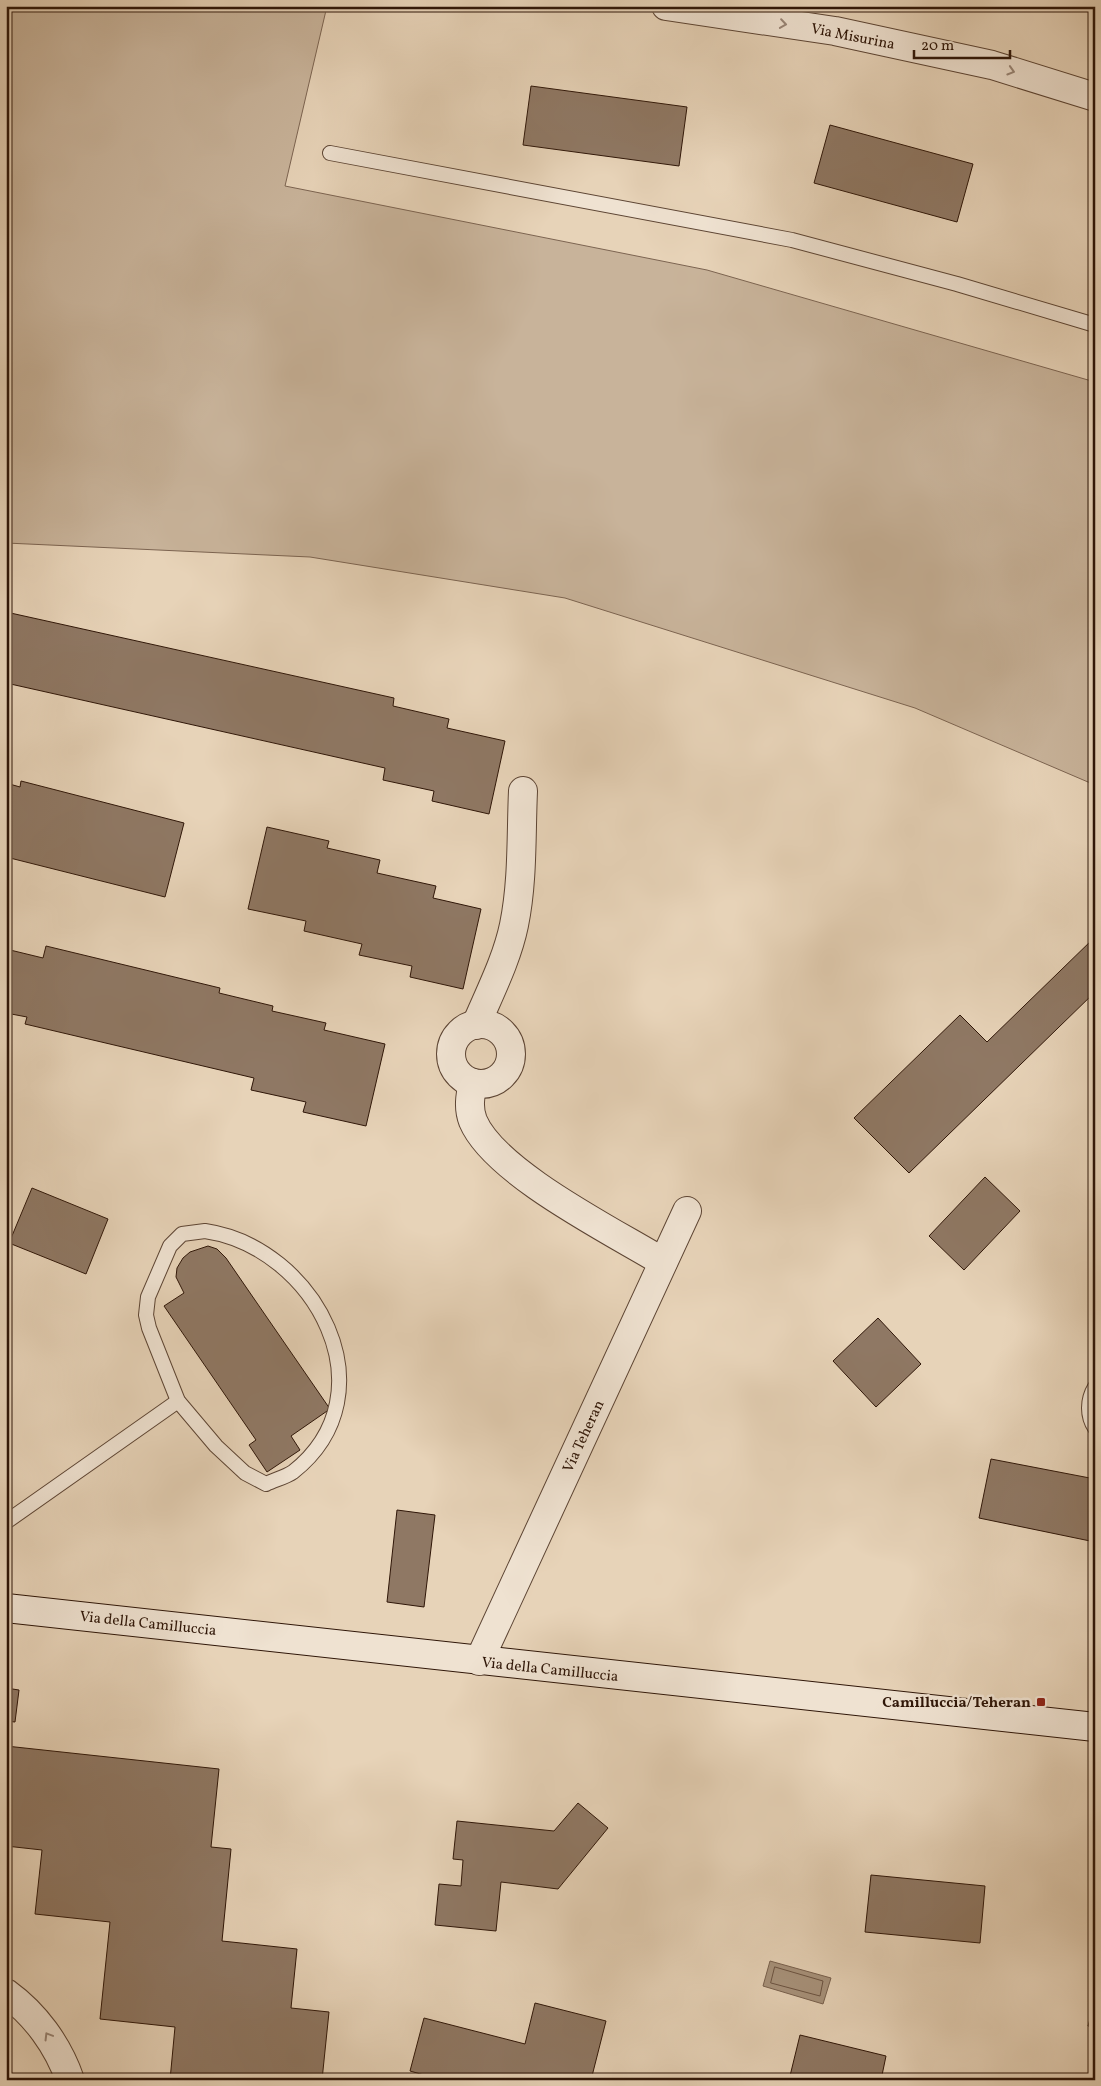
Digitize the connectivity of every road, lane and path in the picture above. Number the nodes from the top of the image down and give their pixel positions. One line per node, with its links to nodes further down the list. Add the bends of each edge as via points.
1 (666, 6): 2 (street, Via Misurina, one-way to 2, via 835,31 992,65)
2 (1095, 97)
3 (330, 153): 4 (lane, via 792,240)
4 (1095, 325)
5 (523, 791): 6 (street, via 519,896 514,925 508,948)
6 (476, 1025): 7 (street, via 458,1034 451,1053 456,1072); 7 (street, via 498,1030 508,1042 510,1052 507,1070 500,1077 483,1084)
7 (473, 1083): 9 (street, via 472,1119 497,1154 538,1186)
8 (688, 1211): 9 (street, Via Teheran)
9 (663, 1262): 15 (street, Via Teheran)
10 (1095, 1387): 12 (lane, via 1090,1394 1088,1418)
11 (178, 1401): 11 (lane, via 216,1446 245,1473 266,1484 292,1473 314,1451 331,1422 339,1394 337,1362 326,1321 306,1292 284,1267 260,1250 224,1234 205,1231 182,1234 170,1246 148,1297 148,1328); 13 (lane)
12 (1095, 1428)
13 (6, 1522)
14 (6, 1608): 15 (street, Via della Camilluccia)
15 (479, 1661): 16 (street, Via della Camilluccia)
16 (1095, 1727)
17 (6, 1992): 18 (street, one-way to 17, via 43,2029)
18 (70, 2080)

